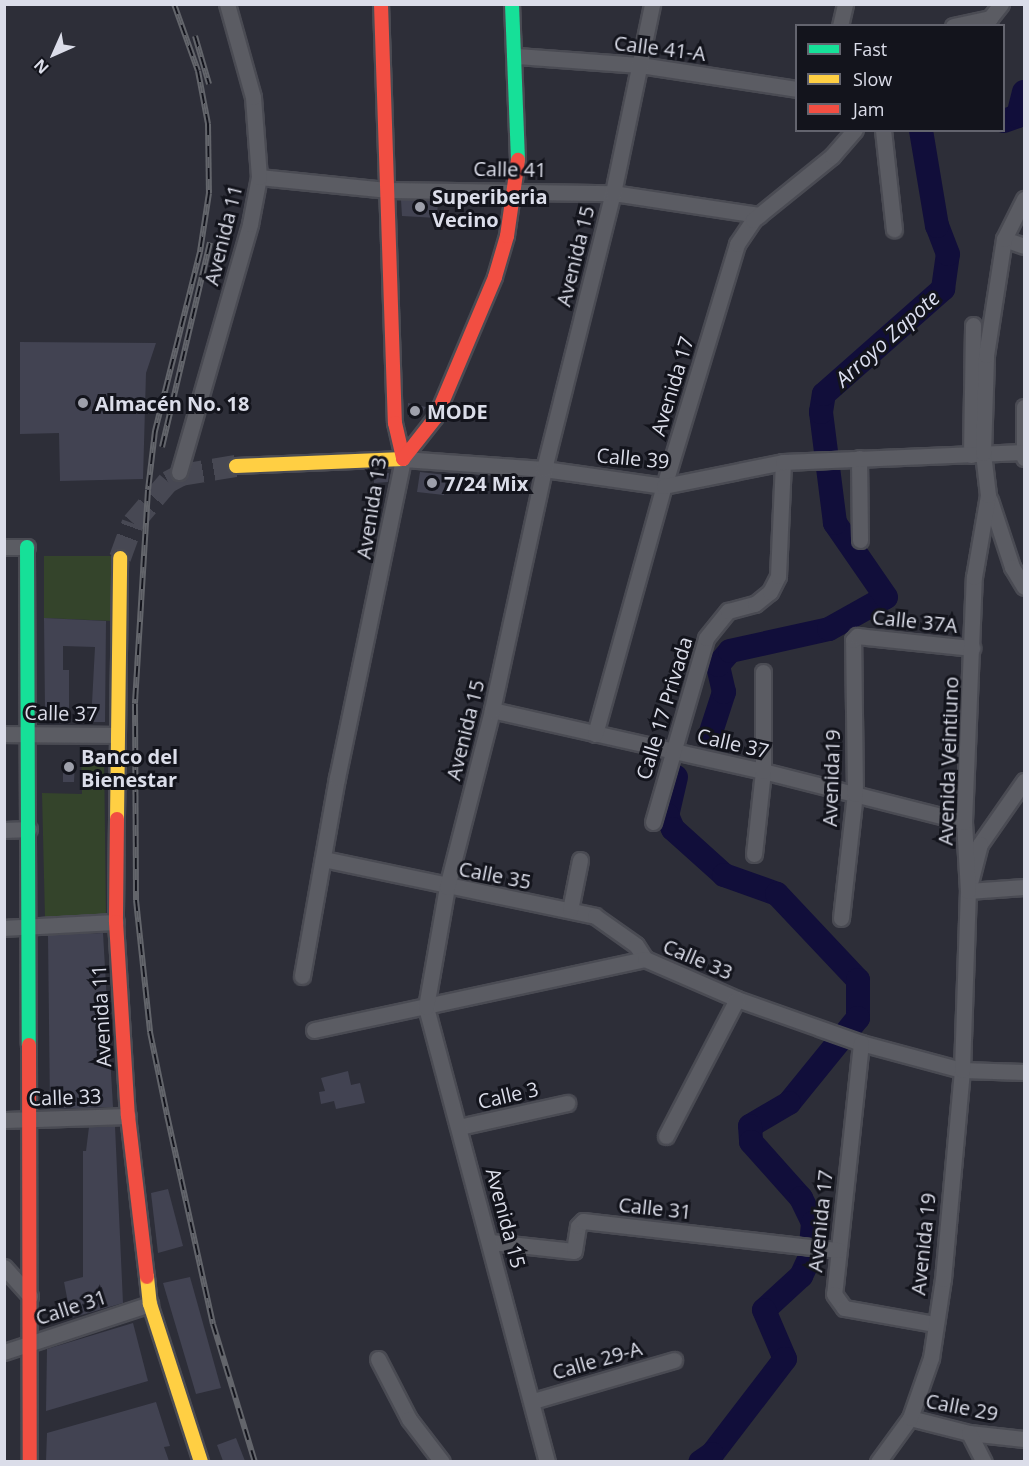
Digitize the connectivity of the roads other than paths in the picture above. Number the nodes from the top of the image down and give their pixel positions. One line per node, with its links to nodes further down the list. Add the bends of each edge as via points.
1 (227, 4): 14 (street, Avenida 11, via 253,97 259,133)
2 (381, 4): 16 (main road, Avenida 13)
3 (512, 4): 9 (main road)
4 (652, 4): 10 (street, Avenida 15)
5 (845, 4): 7 (street)
6 (1001, 4): 8 (street, via 990,18)
7 (840, 24)
8 (962, 24)
9 (517, 56): 10 (street, Calle 41-A); 15 (main road, via 519,155)
10 (640, 65): 11 (street, Calle 41-A); 17 (street, Avenida 15)
11 (795, 89)
12 (853, 132): 19 (street, Avenida 17, via 832,156)
13 (883, 132): 20 (street)
14 (259, 177): 16 (street, Calle 41); 32 (street, Avenida 11, via 250,224)
15 (515, 189): 16 (street, Calle 41); 17 (street, Calle 41); 28 (main road, via 495,277 436,417)
16 (388, 190): 28 (main road, Avenida 13, via 395,423)
17 (613, 193): 19 (street, Calle 41); 31 (street, Avenida 15)
18 (1024, 199): 21 (street)
19 (759, 214): 33 (street, Avenida 17, via 737,244)
20 (894, 229)
21 (1004, 238): 22 (street); 25 (street, via 986,355)
22 (1024, 246)
23 (973, 325): 25 (street)
24 (1024, 407): 26 (street)
25 (977, 454): 26 (street, Calle 39); 27 (street, Calle 39); 34 (street, Avenida Veintiuno)
26 (1024, 454)
27 (859, 458): 29 (street, Calle 39); 35 (street)
28 (404, 459): 30 (main road, Calle 39); 31 (street, Calle 39); 57 (street, Avenida 13)
29 (783, 462): 33 (street, Calle 39); 48 (street, Calle 17 Privada, via 778,576 770,592 755,604 728,611 706,638)
30 (236, 466)
31 (544, 469): 33 (street, Calle 39); 43 (street, Avenida 15)
32 (179, 472)
33 (664, 486): 46 (street, Avenida 17)
34 (988, 495): 39 (street, via 1012,567); 41 (street, Avenida Veintiuno, via 974,577)
35 (860, 540)
36 (4, 547): 37 (street)
37 (27, 547): 45 (main road)
38 (120, 558): 47 (main road, Avenida 11)
39 (1024, 587)
40 (854, 638): 41 (street, Calle 37A); 51 (street, Avenida19)
41 (972, 648): 53 (street, Avenida Veintiuno)
42 (763, 672): 49 (street)
43 (492, 711): 46 (street, Calle 37); 59 (street, Avenida 15)
44 (4, 734): 45 (street, Calle 37)
45 (28, 734): 47 (street, Calle 37); 54 (main road)
46 (595, 734): 48 (street, Calle 37)
47 (117, 735): 64 (main road, Avenida 11)
48 (670, 751): 49 (street, Calle 37); 52 (street, Calle 17 Privada)
49 (763, 771): 51 (street, Calle 37); 56 (street)
50 (1024, 781): 61 (street, via 980,844)
51 (855, 794): 53 (street, Calle 37); 63 (street, Avenida19)
52 (653, 822)
53 (964, 822): 61 (street, Avenida Veintiuno)
54 (29, 829): 55 (street); 66 (main road)
55 (4, 830)
56 (754, 855)
57 (322, 859): 59 (street, Calle 35); 68 (street, Avenida 13)
58 (580, 860): 62 (street)
59 (447, 887): 62 (street, Calle 35); 70 (street, Avenida 15)
60 (1024, 887): 61 (street)
61 (968, 891): 73 (street, Avenida Veintiuno)
62 (570, 910): 67 (street, Calle 35, via 608,922 636,945)
63 (841, 918)
64 (116, 922): 66 (street); 76 (main road, Avenida 11)
65 (4, 928): 66 (street)
66 (30, 928): 78 (main road)
67 (645, 959): 69 (street, Calle 33); 70 (street, Calle 33)
68 (302, 976)
69 (737, 999): 72 (street, Calle 33); 80 (street)
70 (426, 1007): 71 (street, Calle 33); 79 (street, Avenida 15)
71 (314, 1030)
72 (861, 1043): 73 (street, Calle 33); 82 (street, Avenida 17)
73 (962, 1070): 74 (street, Calle 33); 86 (street, Avenida 19)
74 (1024, 1071)
75 (567, 1103): 79 (street, Calle 3)
76 (128, 1116): 78 (street, Calle 33); 85 (main road, Avenida 11)
77 (4, 1120): 78 (street, Calle 33)
78 (29, 1120): 84 (main road)
79 (459, 1127): 81 (street, Avenida 15)
80 (666, 1136)
81 (491, 1242): 82 (street, Calle 31, via 574,1251 578,1226 584,1221); 91 (street, Avenida 15)
82 (838, 1250): 86 (street, Avenida 17, via 834,1294 844,1308)
83 (4, 1267): 84 (street)
84 (32, 1298): 87 (main road)
85 (150, 1304): 87 (street, Calle 31); 96 (main road, Avenida 11)
86 (935, 1324): 92 (street, Avenida 19, via 931,1358)
87 (31, 1342): 88 (street, Calle 31); 95 (main road)
88 (4, 1352)
89 (378, 1359): 97 (street, via 409,1419)
90 (674, 1360): 91 (street, Calle 29-A)
91 (533, 1401): 98 (street, Avenida 15)
92 (910, 1418): 93 (street, Calle 29); 99 (street, Calle 29)
93 (969, 1433): 94 (street, Calle 29); 100 (street)
94 (1024, 1439)
95 (30, 1461)
96 (201, 1461)
97 (442, 1461)
98 (547, 1461)
99 (878, 1461)
100 (984, 1461)

